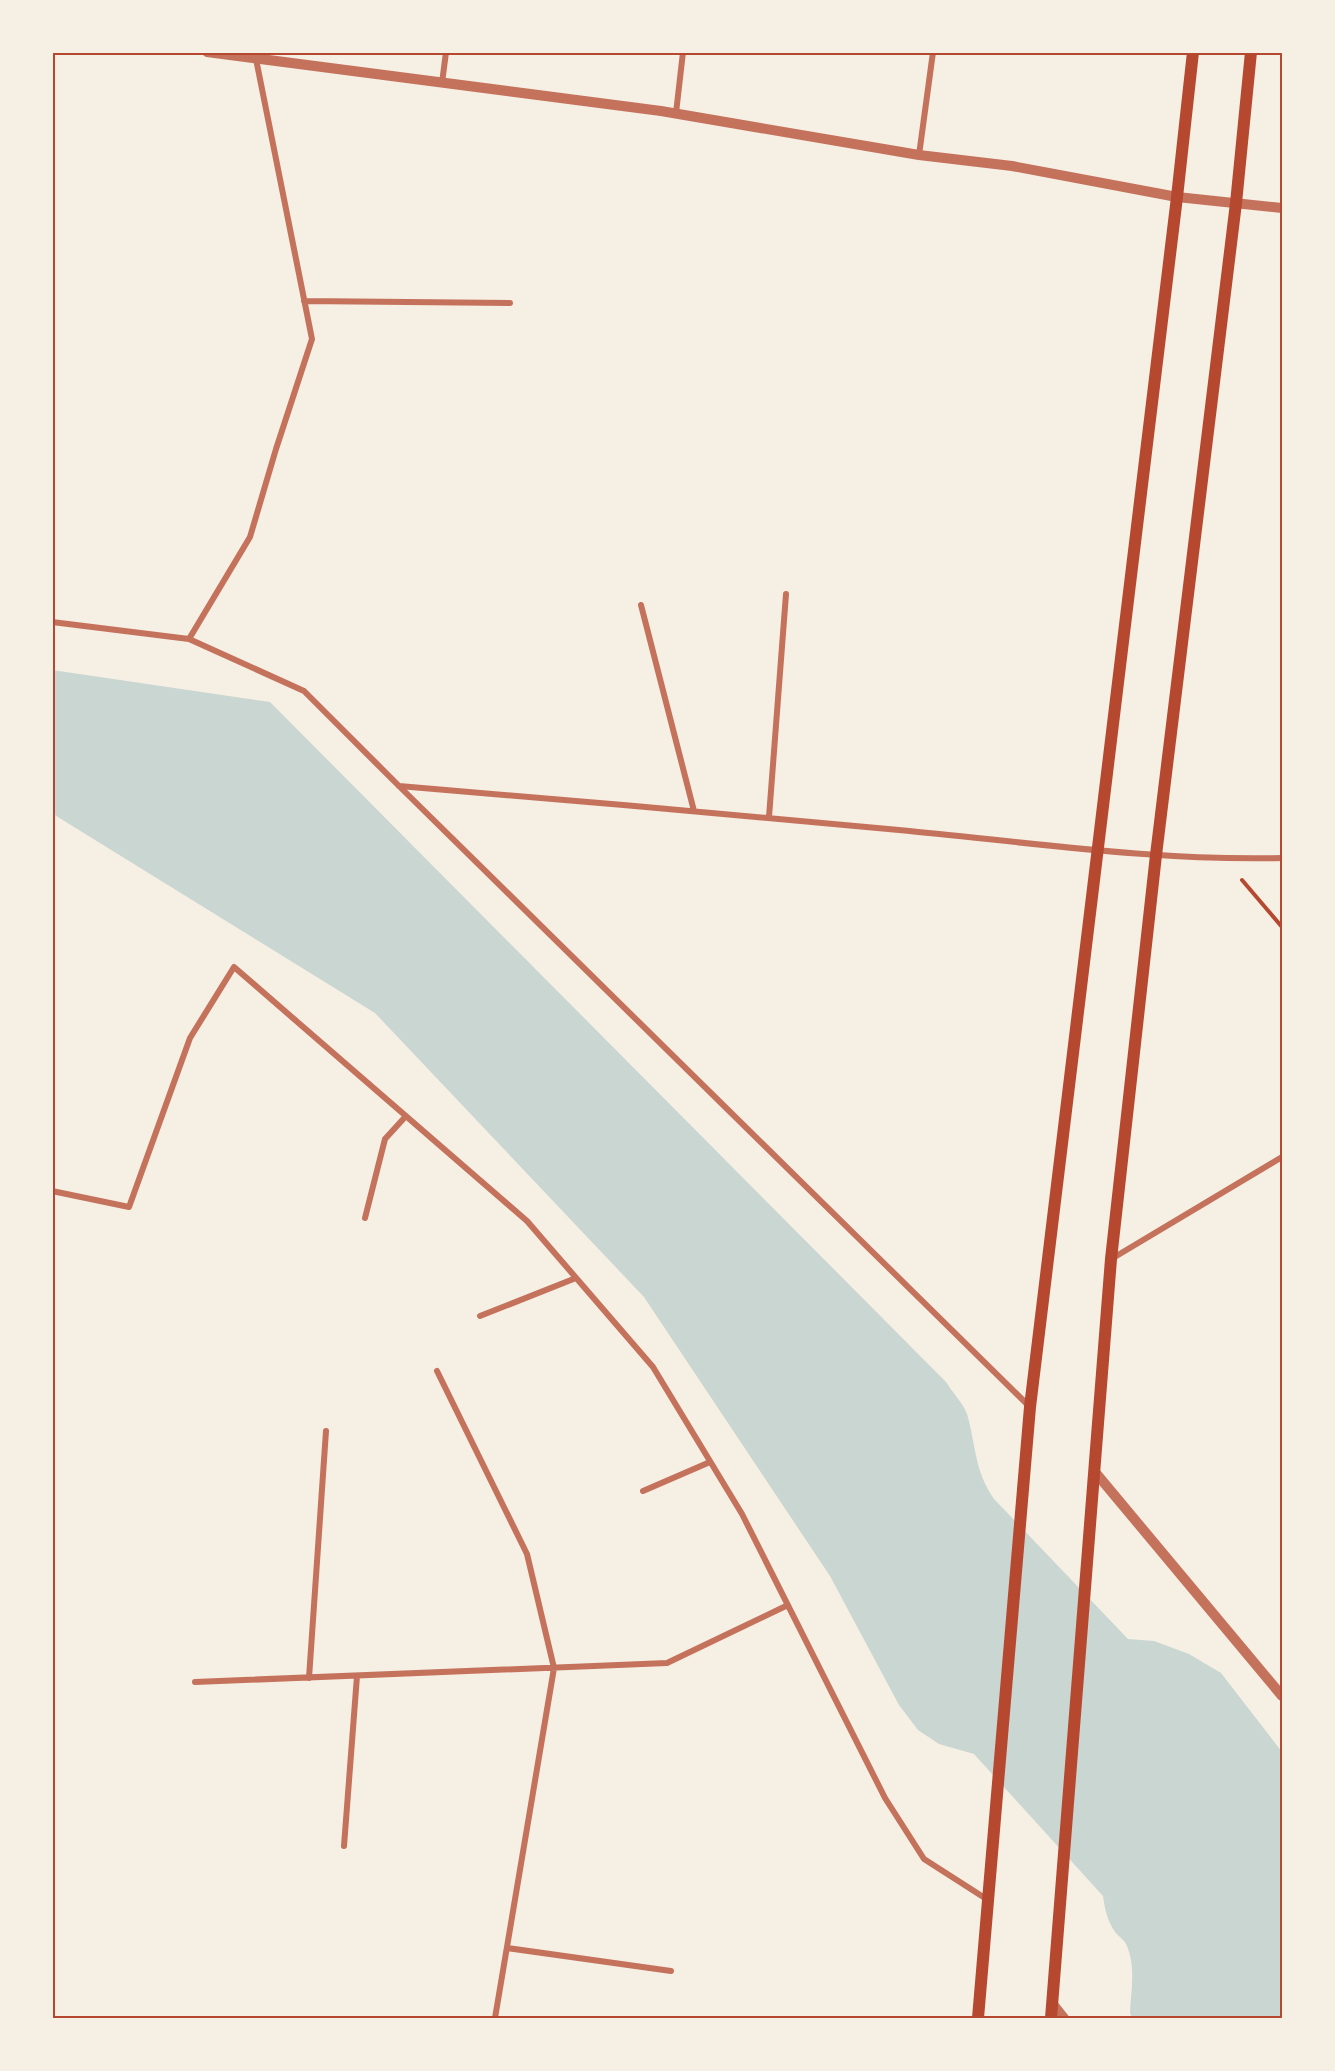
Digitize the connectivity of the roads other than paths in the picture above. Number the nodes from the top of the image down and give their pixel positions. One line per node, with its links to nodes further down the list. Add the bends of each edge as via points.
1 (207, 52): 7 (street)
2 (446, 52): 8 (street)
3 (683, 52): 9 (street)
4 (933, 52): 10 (street)
5 (1192, 52): 11 (main road)
6 (1251, 52): 12 (main road)
7 (256, 59): 8 (street); 14 (street)
8 (442, 83): 9 (street)
9 (676, 113): 10 (street)
10 (919, 155): 11 (street, via 1012,166)
11 (1177, 197): 12 (street); 23 (main road)
12 (1236, 203): 13 (street); 24 (main road)
13 (1282, 208)
14 (304, 301): 15 (street); 19 (street, via 312,339 250,537)
15 (510, 303)
16 (786, 594): 22 (street)
17 (641, 605): 21 (street)
18 (52, 622): 19 (street)
19 (189, 639): 20 (street, via 304,691)
20 (399, 786): 21 (street); 34 (street)
21 (694, 811): 22 (street)
22 (769, 817): 23 (street)
23 (1098, 849): 24 (street); 34 (main road)
24 (1156, 855): 25 (street); 30 (main road)
25 (1282, 858)
26 (406, 1116): 28 (street, via 234,967 190,1038 129,1206); 29 (street, via 385,1139); 31 (street, via 527,1221)
27 (1282, 1157): 30 (street)
28 (52, 1191)
29 (365, 1218)
30 (1111, 1259): 37 (main road)
31 (576, 1278): 32 (street); 36 (street, via 653,1367)
32 (480, 1316)
33 (437, 1371): 40 (street, via 527,1554)
34 (1030, 1407): 46 (main road)
35 (326, 1431): 42 (street)
36 (710, 1462): 38 (street); 39 (street, via 742,1514)
37 (1095, 1472): 44 (street); 49 (main road)
38 (643, 1491)
39 (788, 1605): 40 (street, via 667,1663); 46 (street, via 885,1798 924,1859)
40 (554, 1668): 41 (street); 47 (street)
41 (357, 1676): 42 (street); 45 (street)
42 (309, 1678): 43 (street)
43 (195, 1682)
44 (1282, 1696)
45 (344, 1846)
46 (988, 1900): 51 (main road)
47 (507, 1948): 48 (street); 50 (street)
48 (671, 1971)
49 (1052, 2003): 52 (main road); 53 (street)
50 (495, 2019)
51 (978, 2019)
52 (1051, 2019)
53 (1064, 2019)

